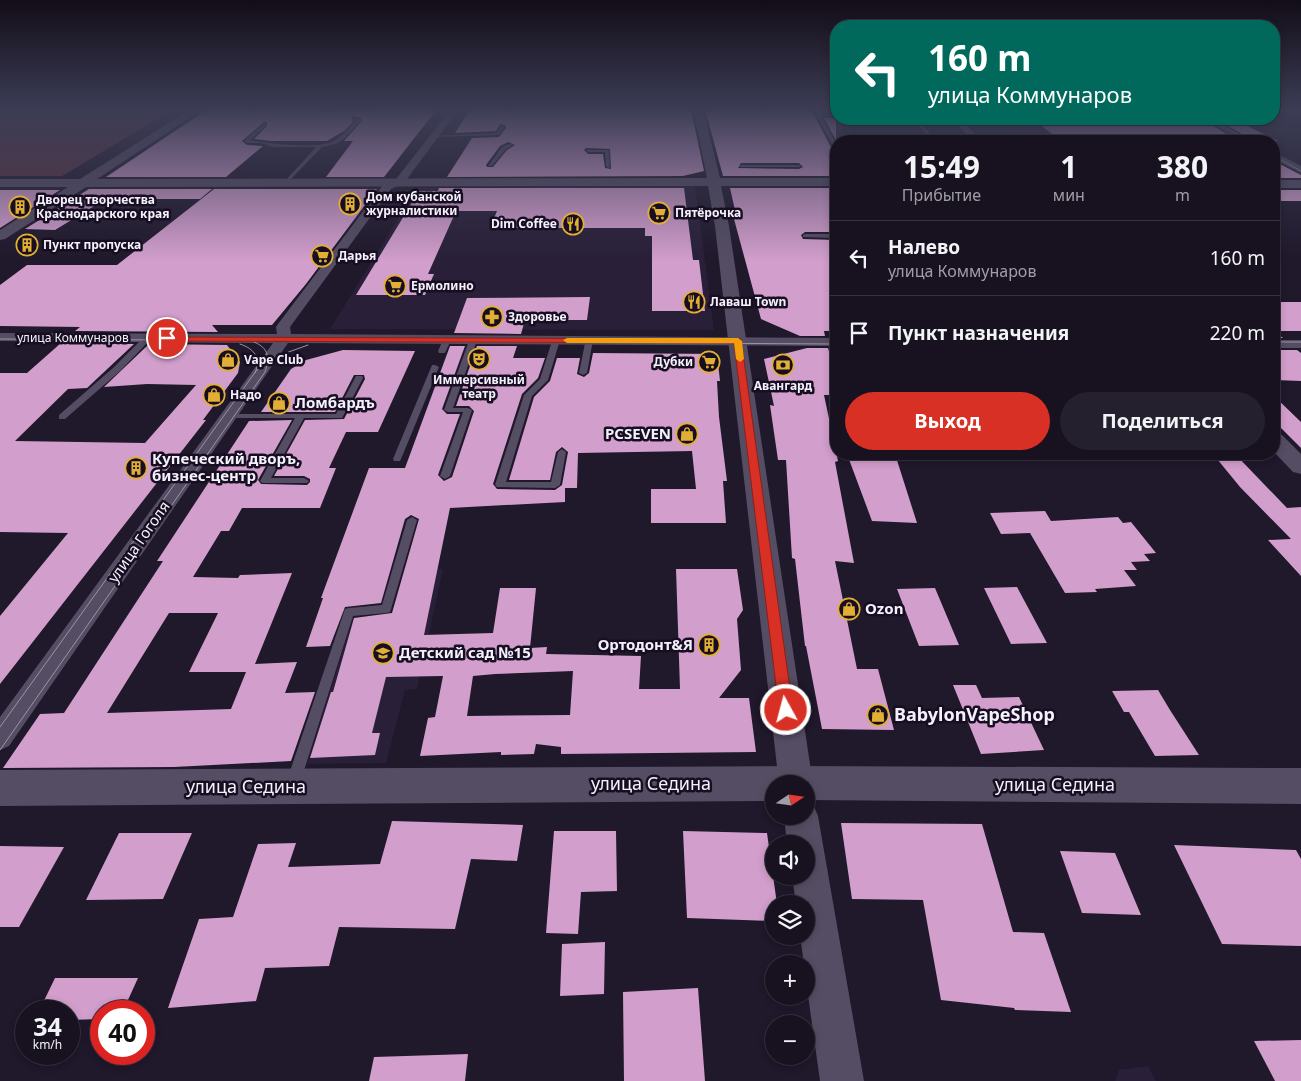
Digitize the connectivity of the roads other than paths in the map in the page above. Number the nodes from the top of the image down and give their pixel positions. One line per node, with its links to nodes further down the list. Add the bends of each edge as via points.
1 (119, 159): 16 (street)
2 (308, 159): 17 (lane)
3 (417, 159): 13 (street, улица Гоголя)
4 (495, 159): 8 (lane)
5 (608, 159): 11 (lane)
6 (712, 159): 14 (street)
7 (1282, 159): 12 (street)
8 (490, 166)
9 (741, 166): 10 (lane)
10 (799, 166)
11 (608, 167)
12 (1301, 170)
13 (400, 181): 14 (street, via 488,178); 17 (street); 26 (street, улица Гоголя, via 387,187 308,292 283,327)
14 (714, 181): 18 (street); 30 (street)
15 (0, 182): 16 (street)
16 (83, 182): 17 (street); 21 (street)
17 (287, 182)
18 (830, 182)
19 (1280, 184): 20 (street)
20 (1301, 184)
21 (0, 236)
22 (805, 236): 23 (lane)
23 (830, 236)
24 (0, 337): 25 (street, улица Коммунаров)
25 (148, 338): 26 (street, улица Коммунаров); 39 (lane)
26 (282, 339): 27 (street, улица Коммунаров, via 444,345); 37 (street, улица Гоголя)
27 (473, 340): 28 (street, улица Коммунаров); 44 (lane, via 448,410 468,410)
28 (556, 340): 29 (street, улица Коммунаров); 41 (lane, via 544,380 528,396 500,485 555,485)
29 (589, 340): 30 (street, улица Коммунаров); 35 (lane)
30 (738, 341): 31 (street, улица Коммунаров); 48 (street)
31 (830, 342)
32 (1280, 344): 33 (street)
33 (1301, 344)
34 (435, 367): 42 (lane)
35 (584, 373)
36 (359, 378): 38 (lane, via 339,416)
37 (228, 416): 38 (lane); 47 (street, улица Гоголя)
38 (302, 416): 45 (lane, via 266,481)
39 (62, 417)
40 (1280, 446): 43 (street)
41 (562, 452)
42 (397, 459)
43 (1301, 467)
44 (445, 476)
45 (304, 481)
46 (412, 520): 52 (lane, via 386,608 349,612)
47 (0, 738)
48 (795, 775)
49 (765, 784): 52 (main road, улица Седина)
50 (815, 784): 51 (main road, улица Седина)
51 (1301, 786)
52 (292, 787): 53 (main road, улица Седина)
53 (0, 788)
54 (812, 885): 55 (street)
55 (842, 1081)

